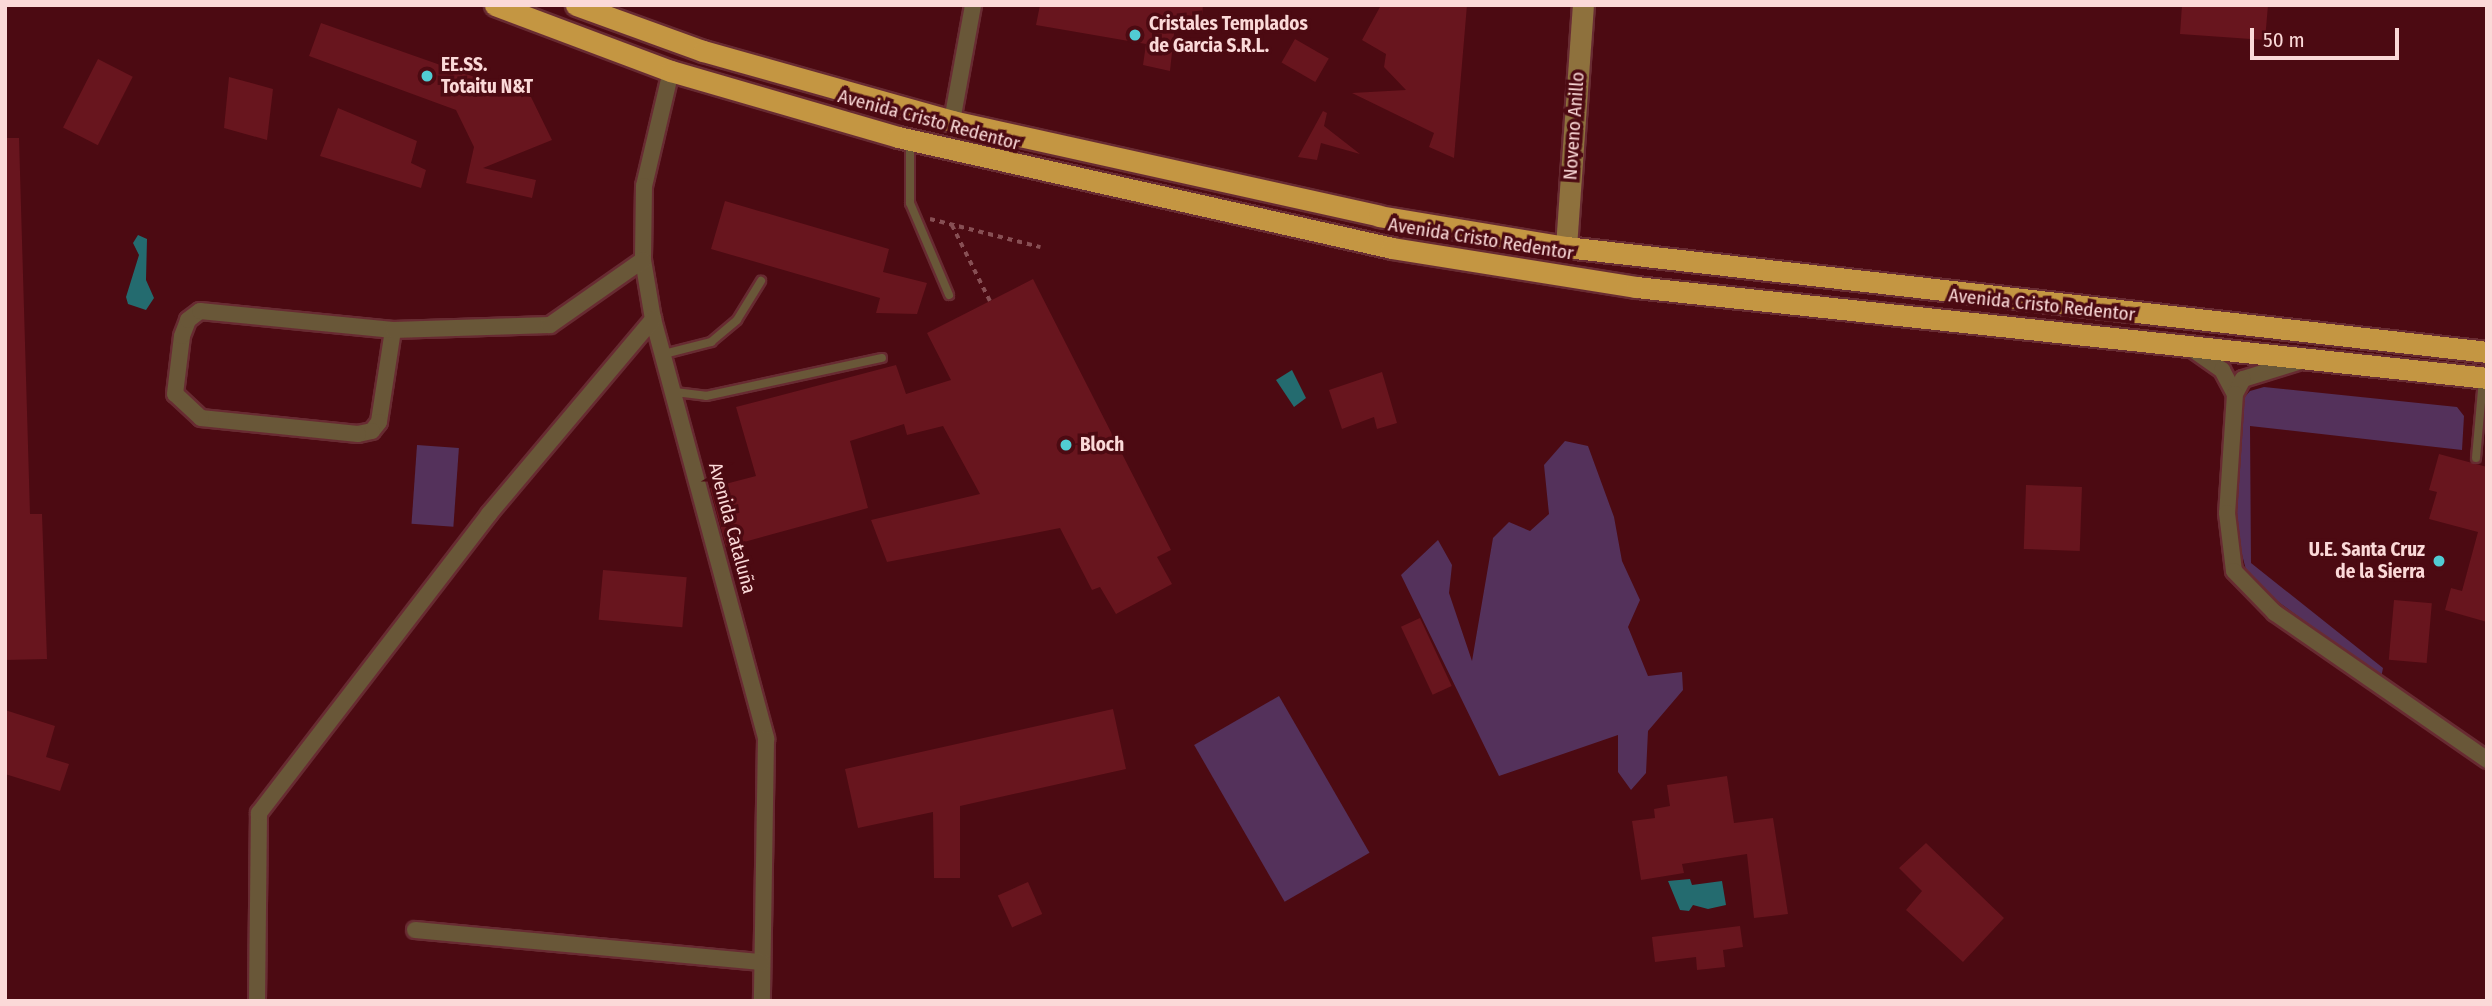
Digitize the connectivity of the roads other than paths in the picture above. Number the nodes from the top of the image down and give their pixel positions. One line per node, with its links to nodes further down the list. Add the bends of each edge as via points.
1 (495, 5): 5 (highway, Avenida Cristo Redentor)
2 (576, 5): 6 (highway, Avenida Cristo Redentor, via 703,51)
3 (973, 5): 6 (street)
4 (1583, 5): 8 (street, Noveno Anillo)
5 (671, 71): 7 (highway, Avenida Cristo Redentor); 9 (street, Avenida Cataluña, via 644,186)
6 (951, 121): 8 (highway, Avenida Cristo Redentor, via 1379,216)
7 (911, 140): 11 (lane, via 908,176 915,215); 14 (highway, Avenida Cristo Redentor, via 1277,226 1507,268 1636,287)
8 (1566, 247): 15 (highway, Avenida Cristo Redentor)
9 (643, 260): 12 (street, Avenida Cataluña); 13 (street, via 550,325)
10 (761, 281): 16 (lane, via 737,320 711,342)
11 (949, 295)
12 (653, 319): 16 (street, Avenida Cataluña); 26 (street, via 489,514 259,813)
13 (393, 330): 13 (street, via 200,311 188,320 182,336 175,394 201,418 358,434 372,431 379,422)
14 (2179, 342): 18 (highway, Avenida Cristo Redentor); 21 (street, via 2212,360)
15 (2487, 352)
16 (664, 354): 20 (street, Avenida Cataluña)
17 (883, 358): 20 (lane, via 706,396)
18 (2313, 358): 19 (highway, Avenida Cristo Redentor); 21 (street, via 2243,379)
19 (2485, 377): 22 (lane)
20 (675, 392): 25 (street, Avenida Cataluña, via 766,739)
21 (2235, 394): 23 (street, via 2227,513 2234,570 2275,613)
22 (2476, 458)
23 (2487, 760)
24 (415, 930): 25 (street)
25 (762, 962): 27 (street, Avenida Cataluña)
26 (257, 1001)
27 (762, 1001)

